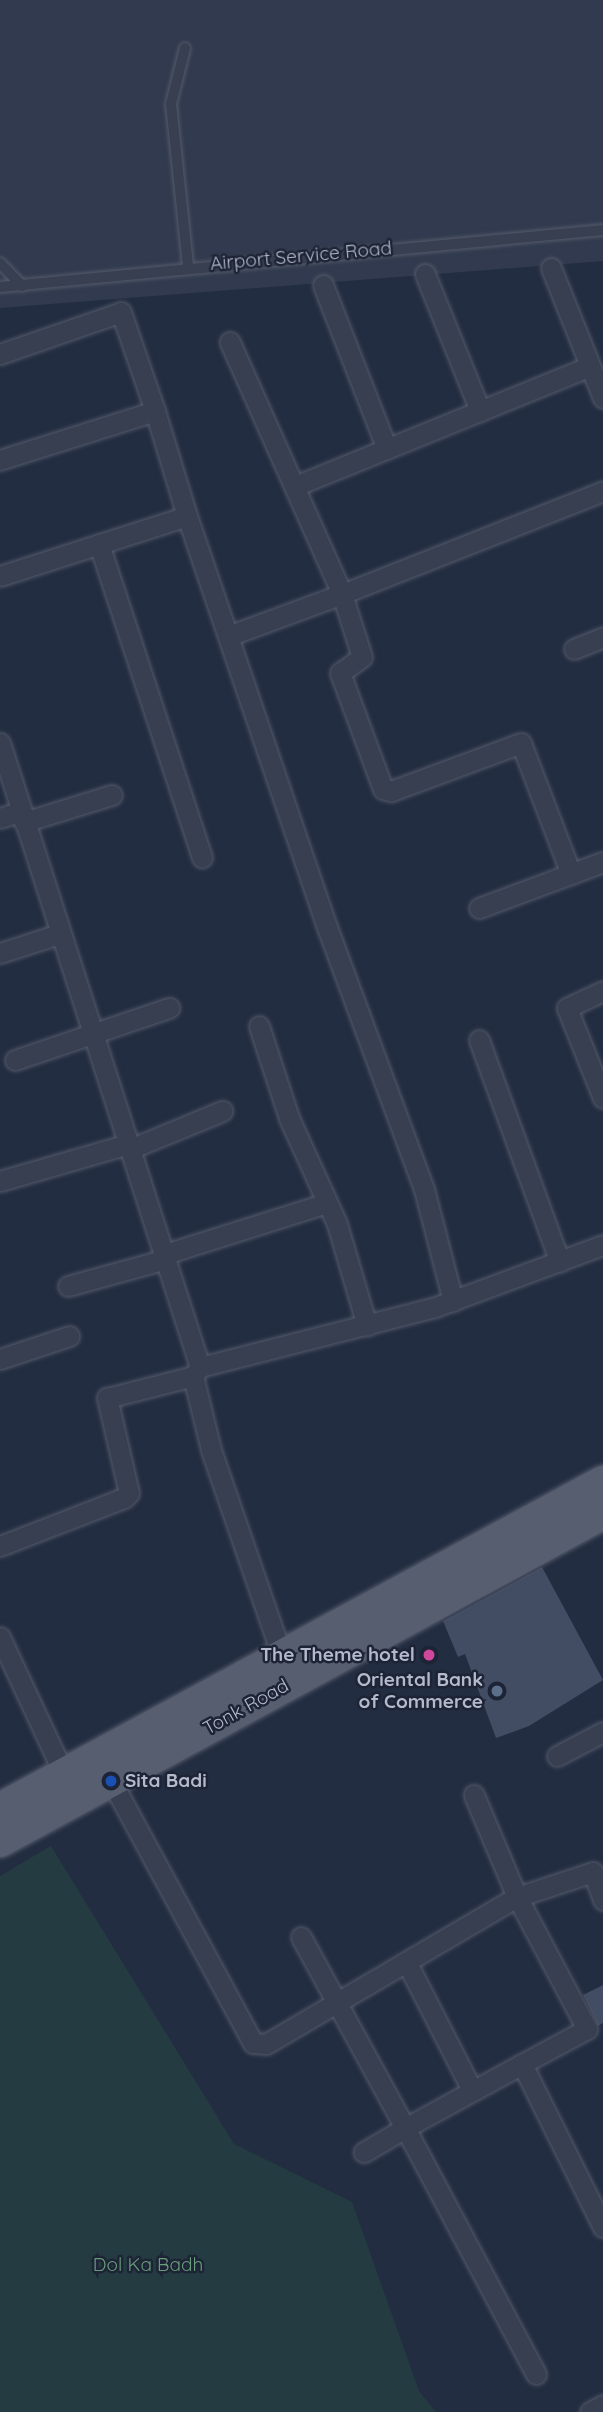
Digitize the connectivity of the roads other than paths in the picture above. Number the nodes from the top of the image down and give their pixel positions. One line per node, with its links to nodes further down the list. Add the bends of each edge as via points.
1 (185, 48): 4 (lane, via 171,104)
2 (603, 230): 4 (lane, Airport Service Road)
3 (0, 263): 8 (lane)
4 (188, 266): 8 (lane, Airport Service Road)
5 (551, 268): 12 (street)
6 (425, 274): 15 (street)
7 (323, 285): 16 (street)
8 (22, 286): 9 (lane, Airport Service Road)
9 (0, 287)
10 (230, 342): 18 (street)
11 (0, 354): 14 (street, via 121,312)
12 (590, 366): 13 (street); 15 (street)
13 (603, 398)
14 (155, 411): 17 (street); 20 (street)
15 (480, 411): 16 (street)
16 (387, 449): 18 (street)
17 (0, 460)
18 (295, 486): 23 (street)
19 (603, 491): 23 (street)
20 (187, 516): 21 (street); 24 (street)
21 (99, 544): 22 (street); 31 (street)
22 (0, 576)
23 (342, 594): 24 (street); 33 (street, via 362,657 340,673 383,789 391,791 521,744)
24 (228, 636): 52 (street, via 424,1189)
25 (603, 637): 26 (street)
26 (574, 649)
27 (0, 743): 29 (street)
28 (112, 795): 29 (street)
29 (22, 817): 30 (street); 35 (street)
30 (0, 818)
31 (202, 858)
32 (603, 862): 33 (street)
33 (571, 874): 34 (street)
34 (480, 908)
35 (59, 933): 36 (street); 40 (street)
36 (0, 953)
37 (603, 991): 43 (street, via 567,1008)
38 (169, 1008): 40 (street)
39 (259, 1026): 47 (street, via 289,1118)
40 (92, 1034): 42 (street); 45 (street)
41 (479, 1040): 50 (street)
42 (15, 1060)
43 (603, 1098)
44 (222, 1111): 45 (street)
45 (129, 1147): 46 (street); 49 (street)
46 (0, 1181)
47 (327, 1203): 49 (street); 53 (street)
48 (603, 1245): 50 (street)
49 (165, 1256): 51 (street); 56 (street)
50 (560, 1262): 52 (street)
51 (68, 1286)
52 (453, 1301): 53 (street)
53 (367, 1326): 56 (street)
54 (69, 1336): 55 (street)
55 (0, 1359)
56 (196, 1372): 59 (street, via 107,1398 129,1493 124,1498); 61 (street, via 211,1450)
57 (603, 1482): 61 (main road, Tonk Road)
58 (602, 1517): 64 (main road, Tonk Road)
59 (0, 1546)
60 (0, 1637): 65 (street)
61 (282, 1656): 64 (main road, Tonk Road)
62 (603, 1732): 63 (street)
63 (557, 1756)
64 (104, 1768): 65 (main road, Tonk Road); 68 (main road, Tonk Road); 74 (street, via 253,2043 266,2044)
65 (64, 1774): 67 (main road, Tonk Road)
66 (474, 1796): 70 (street)
67 (0, 1809)
68 (0, 1841)
69 (598, 1870): 70 (street); 71 (street)
70 (517, 1897): 73 (street); 75 (street, via 587,2029)
71 (603, 1900)
72 (301, 1937): 74 (street)
73 (407, 1963): 74 (street); 76 (street)
74 (339, 2006): 77 (street)
75 (522, 2064): 76 (street); 79 (street)
76 (471, 2088): 77 (street)
77 (405, 2129): 78 (street); 80 (street)
78 (364, 2152)
79 (603, 2227)
80 (536, 2374)
81 (603, 2405): 82 (street)
82 (590, 2412)

